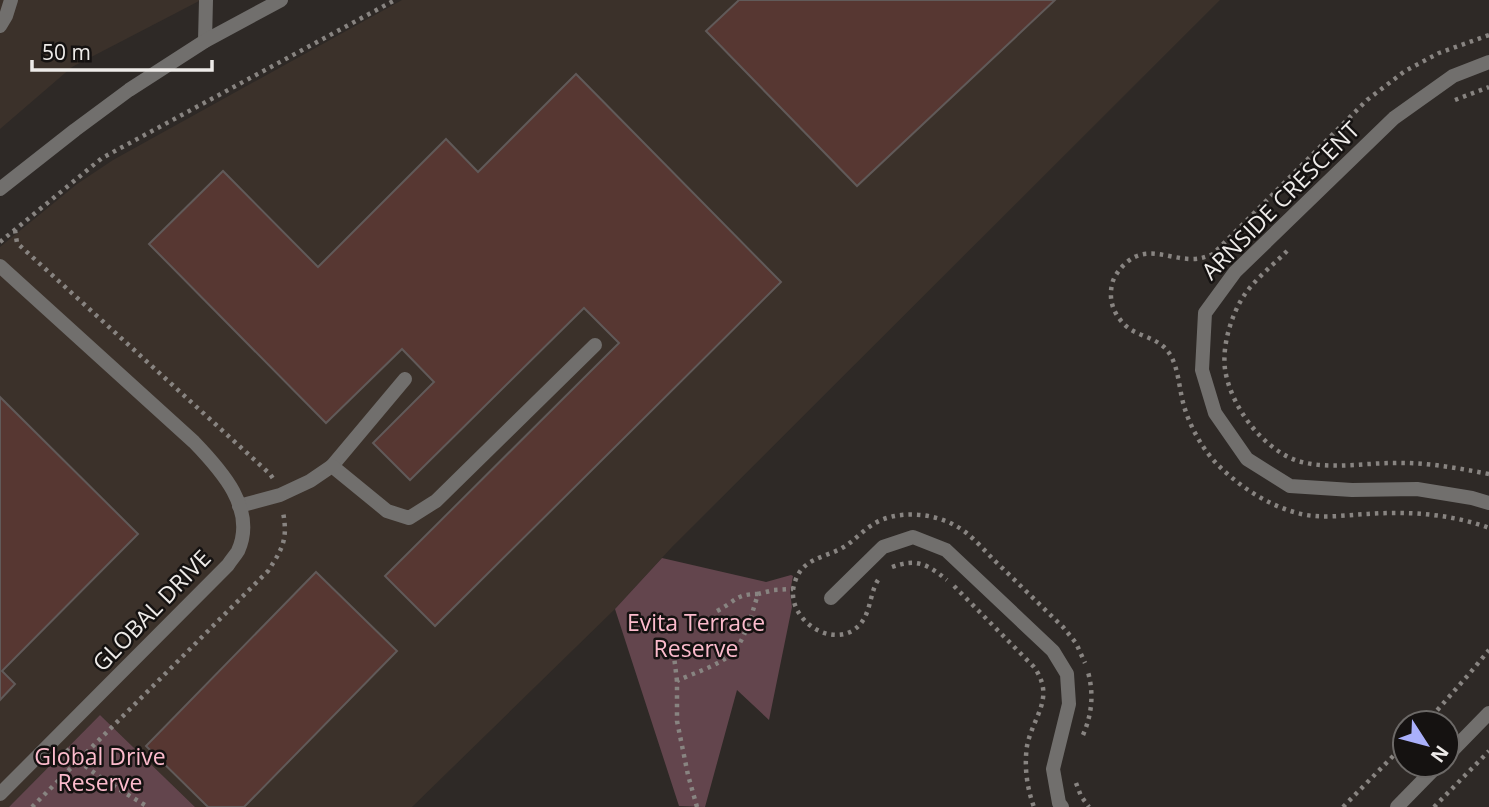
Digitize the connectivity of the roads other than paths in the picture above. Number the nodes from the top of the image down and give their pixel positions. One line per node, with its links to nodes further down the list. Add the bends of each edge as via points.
1 (11, 0): 4 (street)
2 (206, 0): 5 (street)
3 (281, 0): 5 (street)
4 (0, 26)
5 (205, 41): 7 (street, via 129,90)
6 (1489, 62): 12 (street, ARNSIDE CRESCENT, via 1453,76 1394,118 1236,272 1205,313 1202,370 1215,413 1247,459 1290,486 1417,489)
7 (0, 189)
8 (0, 266): 13 (street, GLOBAL DRIVE, via 194,442 226,478)
9 (595, 345): 11 (street, via 436,501 409,518 387,512)
10 (405, 379): 11 (street)
11 (332, 466): 13 (street, via 280,495)
12 (1489, 503)
13 (239, 506): 18 (street, GLOBAL DRIVE, via 242,537 229,565)
14 (831, 598): 19 (street, via 883,547 913,537 946,550 1053,651 1067,674 1069,705 1053,769)
15 (1489, 713): 16 (street)
16 (1461, 742)
17 (1424, 779): 20 (street)
18 (0, 794)
19 (1062, 807)
20 (1397, 807)

